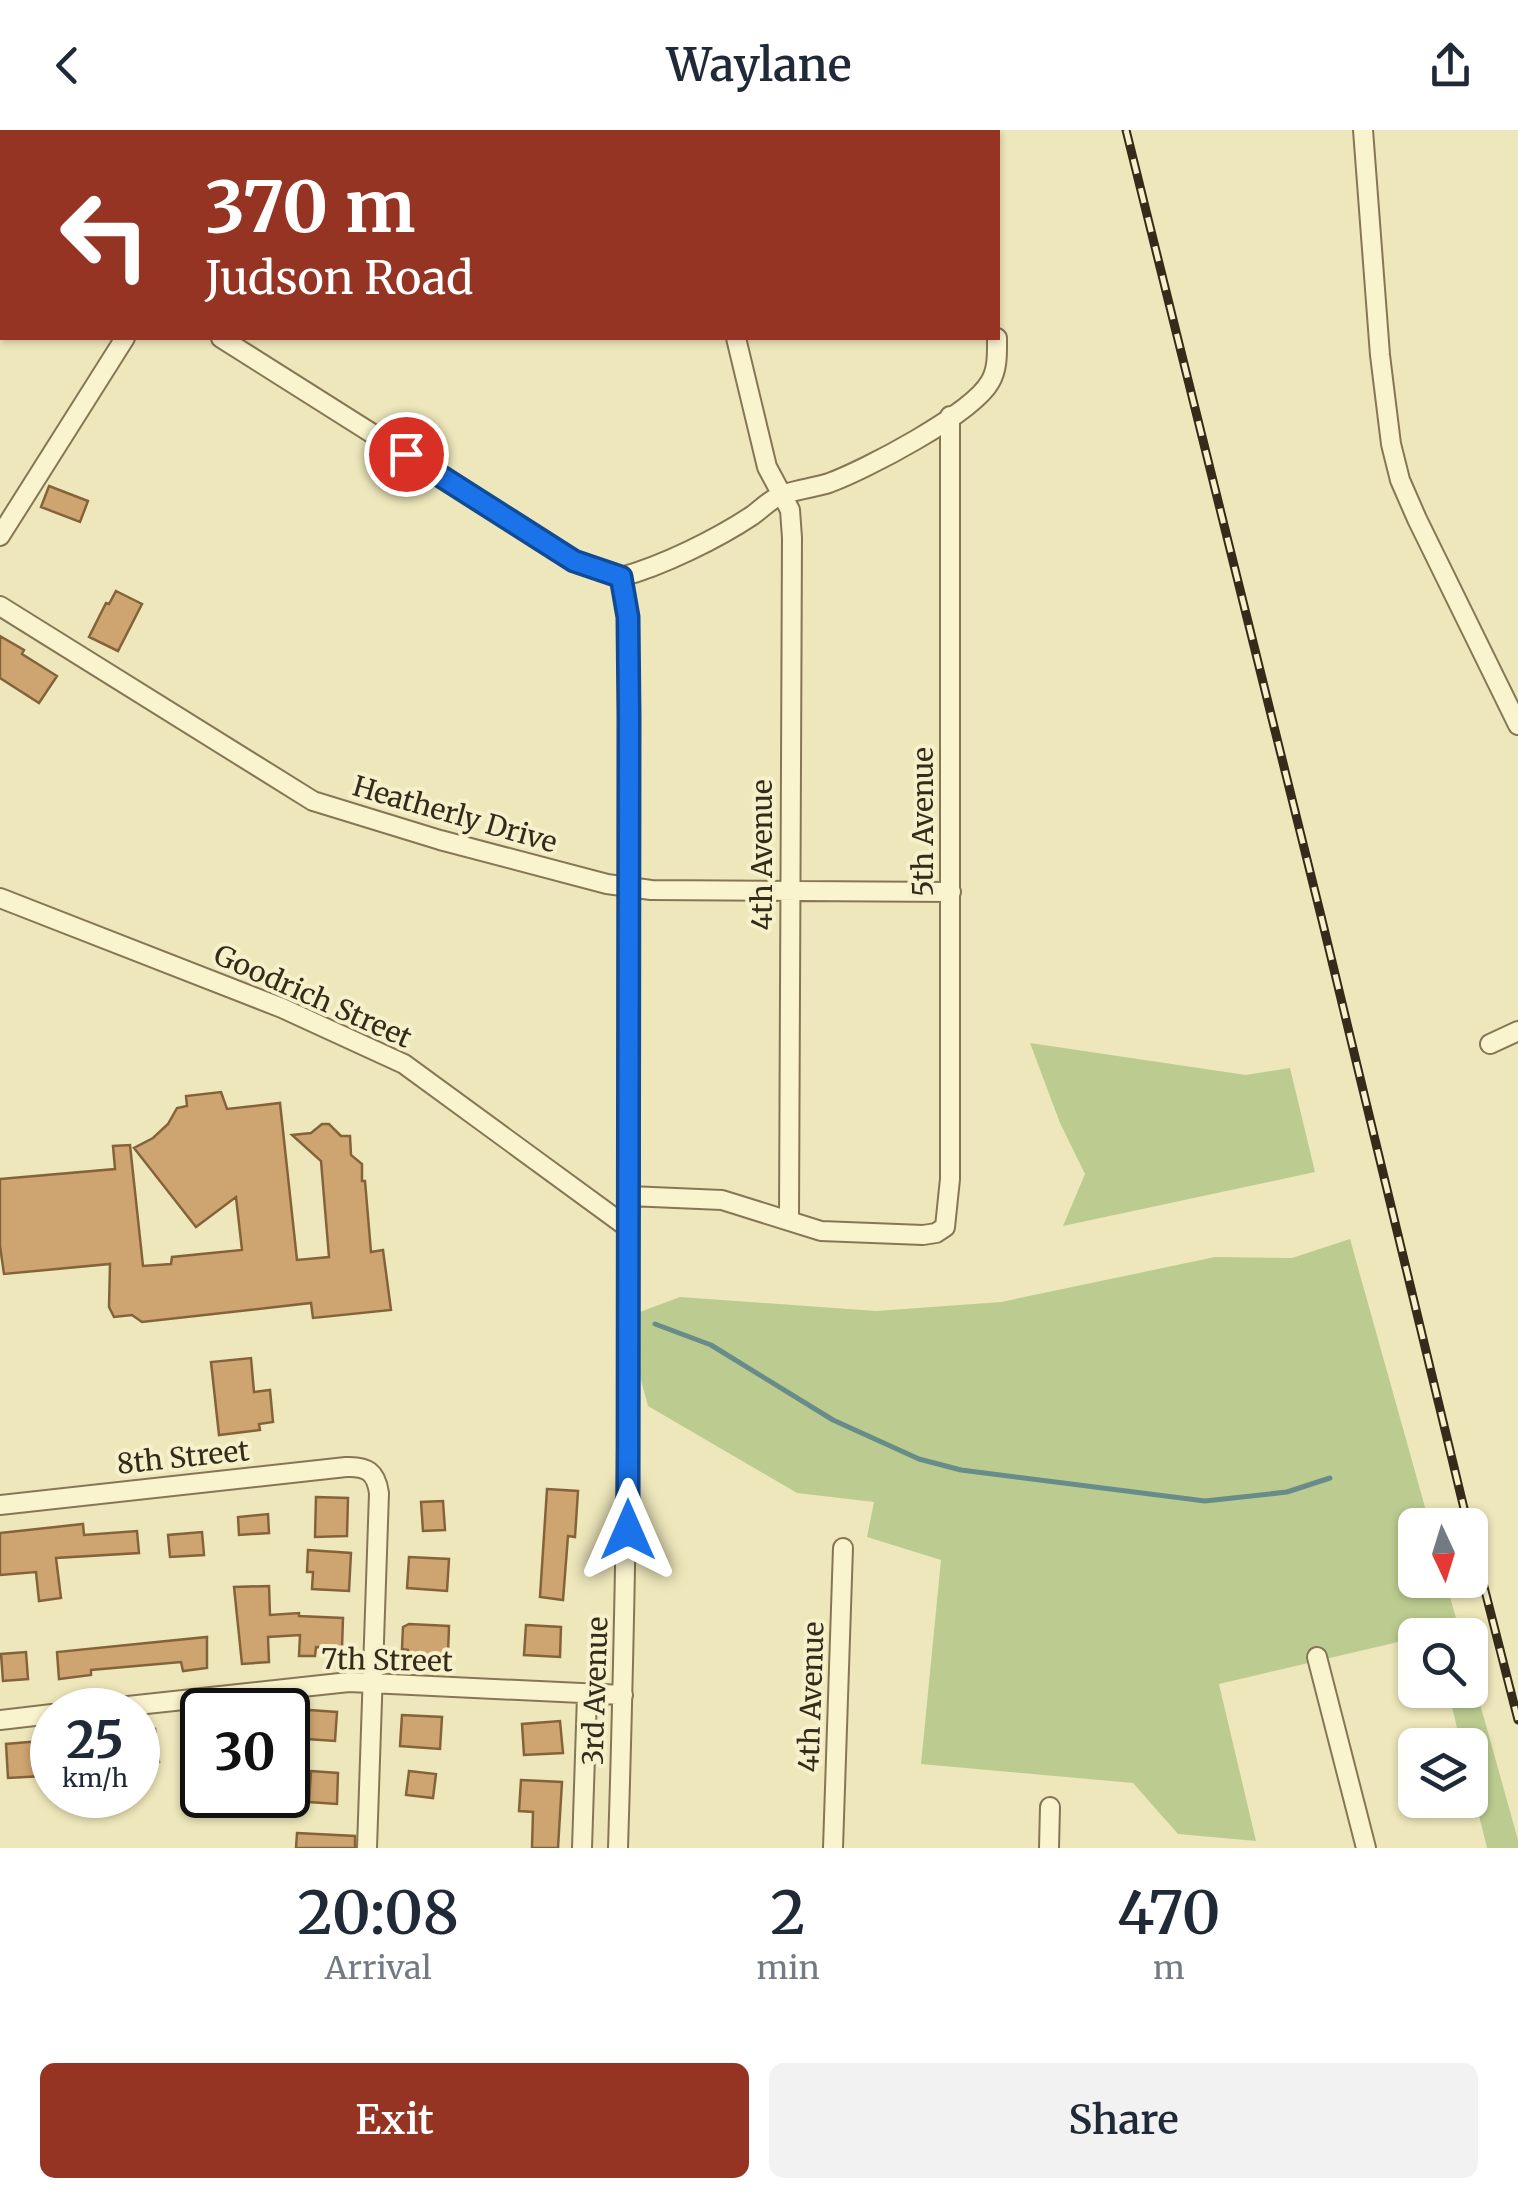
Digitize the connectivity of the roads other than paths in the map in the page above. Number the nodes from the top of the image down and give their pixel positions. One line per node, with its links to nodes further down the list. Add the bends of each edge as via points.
1 (1364, 130): 11 (street, via 1390,444 1416,519)
2 (124, 340): 8 (street)
3 (224, 340): 9 (street, via 574,561)
4 (736, 340): 7 (street, 4th Avenue)
5 (996, 340): 6 (street, via 990,384)
6 (950, 416): 7 (street, via 835,480); 14 (street, 5th Avenue)
7 (780, 494): 9 (street, via 724,531); 13 (street, 4th Avenue, via 790,510 792,538)
8 (0, 536)
9 (621, 577): 12 (street, 3rd Avenue, via 628,617)
10 (0, 606): 12 (street, Heatherly Drive, via 314,800)
11 (1518, 725)
12 (628, 887): 13 (street, Heatherly Drive); 18 (street, 3rd Avenue)
13 (789, 891): 14 (street, Heatherly Drive); 19 (street, 4th Avenue)
14 (950, 892): 19 (street, 5th Avenue, via 945,1227 923,1235 822,1231)
15 (0, 898): 20 (street, Goodrich Street, via 282,1008 404,1064)
16 (1518, 1030): 17 (street)
17 (1490, 1044)
18 (629, 1196): 19 (street, via 722,1200); 20 (street, 3rd Avenue)
19 (788, 1219)
20 (627, 1228): 26 (street, 3rd Avenue)
21 (0, 1505): 24 (street, 8th Street, via 357,1466 371,1472 379,1493)
22 (843, 1548): 34 (street, 4th Avenue)
23 (1317, 1656): 36 (street)
24 (373, 1684): 25 (street, 7th Street); 27 (street, 7th Street); 31 (street)
25 (587, 1694): 26 (street, 7th Street); 32 (street, 3rd Avenue)
26 (622, 1694): 33 (street, 3rd Avenue)
27 (160, 1703)
28 (30, 1717): 29 (street)
29 (0, 1720)
30 (1050, 1807): 35 (street)
31 (367, 1848)
32 (582, 1848)
33 (618, 1848)
34 (833, 1848)
35 (1049, 1848)
36 (1366, 1848)

